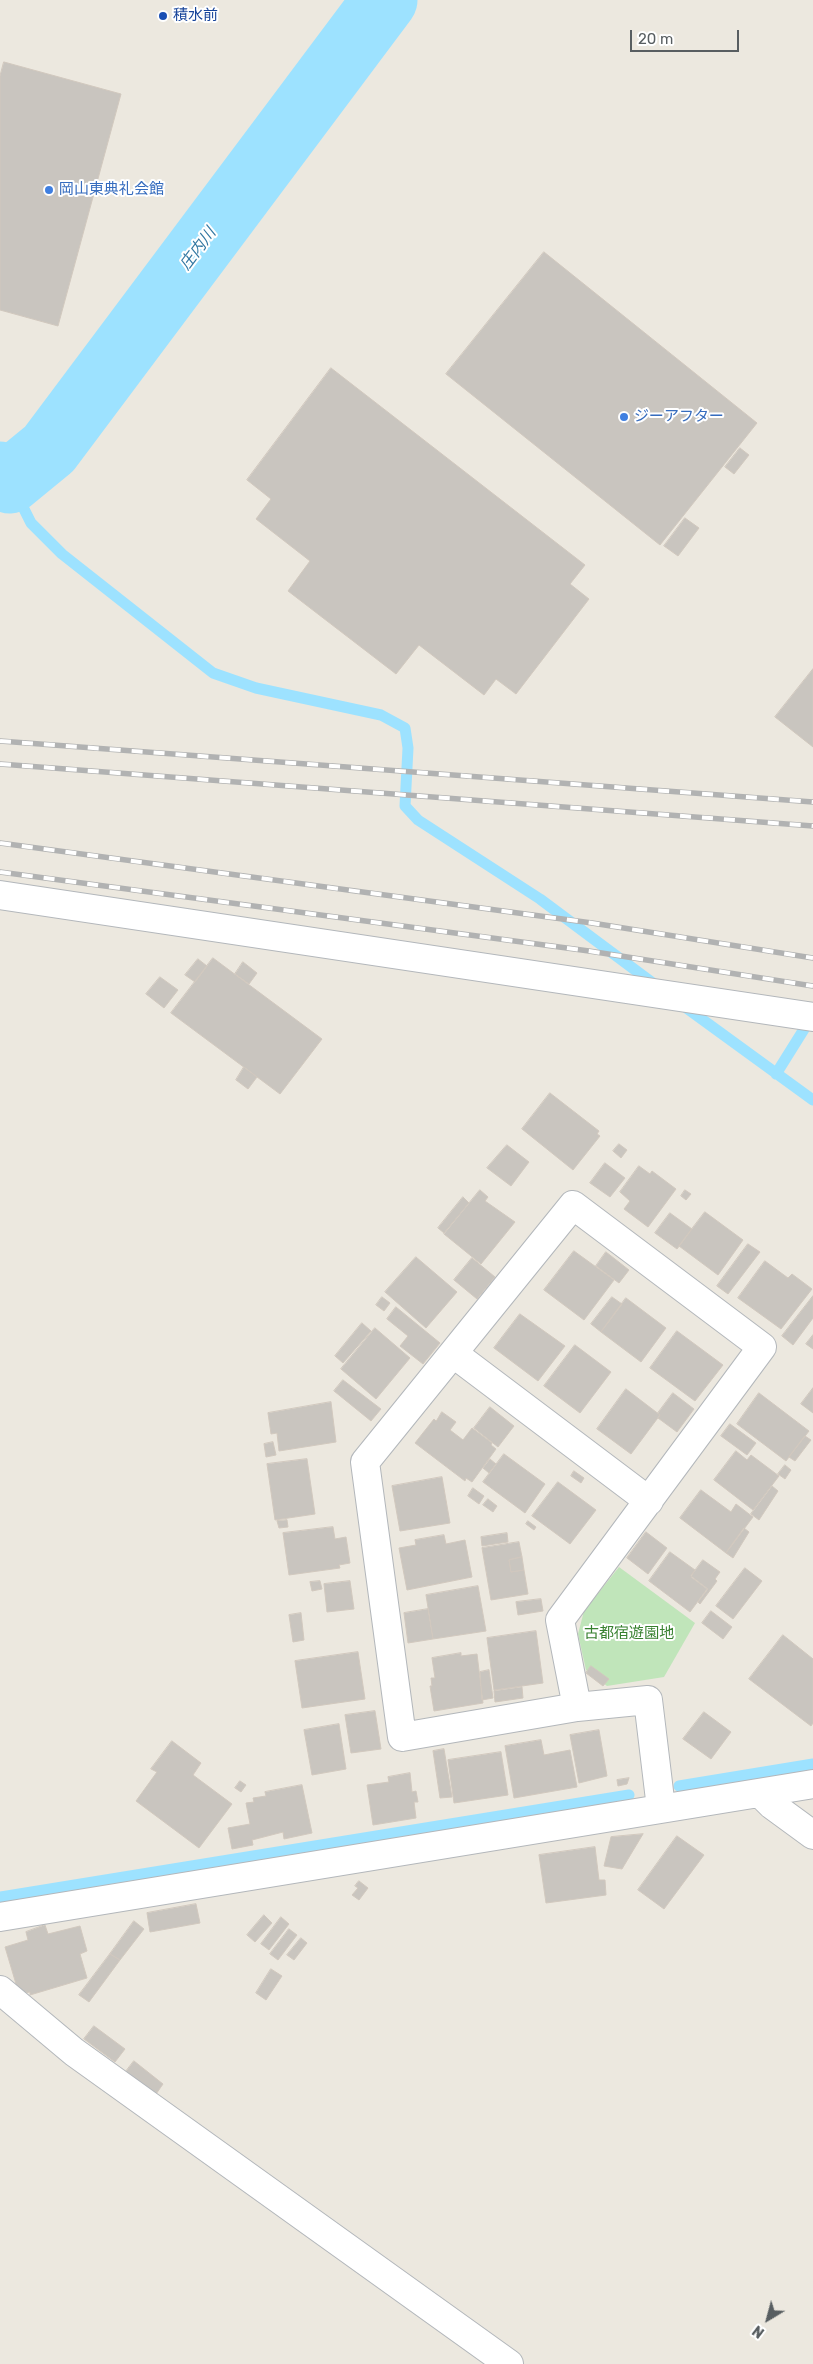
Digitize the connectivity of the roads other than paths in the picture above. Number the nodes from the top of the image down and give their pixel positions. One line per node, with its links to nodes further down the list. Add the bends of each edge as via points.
1 (0, 895): 2 (street)
2 (808, 1016)
3 (454, 1354): 4 (street); 4 (street, via 573,1205 762,1346); 5 (street, via 365,1462 402,1737)
4 (649, 1501): 5 (street, via 560,1620)
5 (577, 1707): 8 (street, via 648,1700)
6 (813, 1784): 7 (street)
7 (760, 1793): 8 (street); 9 (street)
8 (661, 1808): 10 (street)
9 (813, 1835)
10 (0, 1917)
11 (0, 1990): 12 (street, via 74,2052)
12 (509, 2364)

